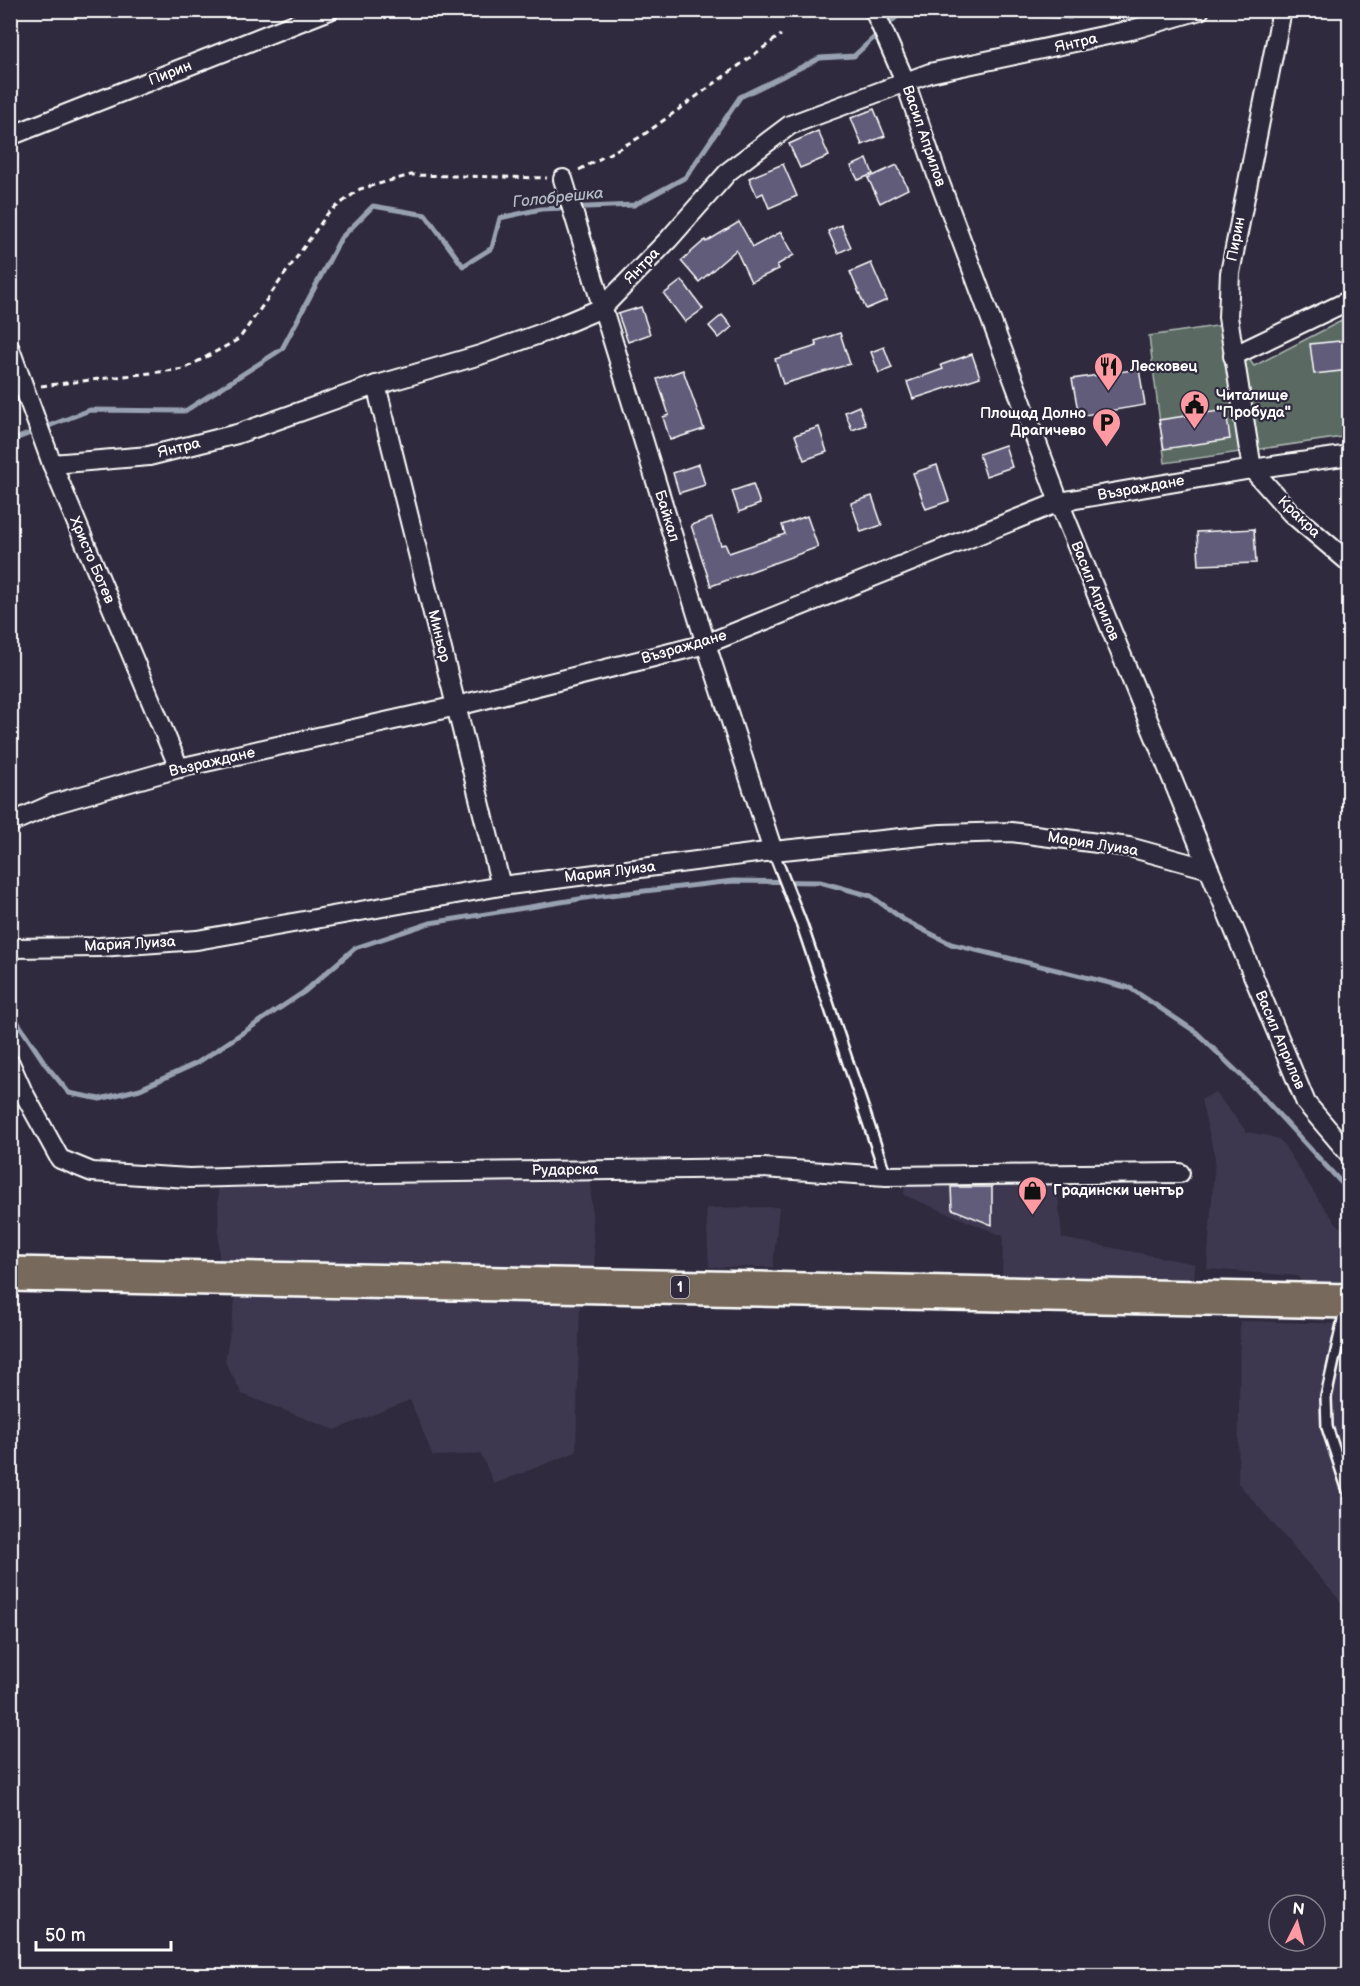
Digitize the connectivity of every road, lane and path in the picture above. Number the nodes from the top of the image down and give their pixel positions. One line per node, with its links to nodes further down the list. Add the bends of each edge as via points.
1 (330, 10): 7 (street, Пирин)
2 (874, 10): 6 (street, Васил Априлов)
3 (1200, 10): 6 (street, Янтра, via 1131,30)
4 (1282, 10): 12 (street, Пирин, via 1230,273 1228,317)
5 (782, 35): 8 (path, via 642,136)
6 (905, 81): 10 (street, Янтра, via 790,125 729,171); 18 (street, Васил Априлов)
7 (10, 135)
8 (563, 179): 10 (street, Байкал); 14 (path, via 411,175 360,189 328,213 239,339 184,369)
9 (1350, 300): 12 (street)
10 (602, 308): 13 (street, Янтра, via 480,355); 20 (street, Байкал)
11 (10, 349): 14 (street, Христо Ботев)
12 (1233, 356): 17 (street, Пирин)
13 (376, 385): 16 (street, Янтра, via 237,434 148,456); 21 (street, Миньор)
14 (22, 392): 16 (street, Христо Ботев)
15 (1350, 455): 17 (street, Възраждане)
16 (50, 458): 22 (street, Христо Ботев)
17 (1252, 469): 18 (street, Възраждане); 19 (street, Кракра, via 1291,513)
18 (1059, 502): 20 (street, Възраждане); 25 (street, Васил Априлов)
19 (1350, 563)
20 (706, 644): 21 (street, Възраждане); 24 (street, Байкал)
21 (457, 706): 22 (street, Възраждане); 26 (street, Миньор)
22 (179, 768): 23 (street, Възраждане, via 53,804)
23 (10, 823)
24 (773, 851): 25 (street, Мария Луиза, via 940,834 1011,832 1129,847); 26 (street, Мария Луиза); 31 (lane)
25 (1209, 869): 29 (street, Васил Априлов, via 1306,1103)
26 (501, 886): 27 (street, Мария Луиза, via 197,940)
27 (10, 948)
28 (10, 1063): 31 (street, Рударска, via 60,1159 92,1172 189,1178 763,1168)
29 (1350, 1155)
30 (1180, 1173): 31 (street, Рударска)
31 (886, 1176)
32 (10, 1274): 33 (highway, 1)
33 (1348, 1301): 34 (lane, via 1326,1397 1327,1427)
34 (1350, 1497)

